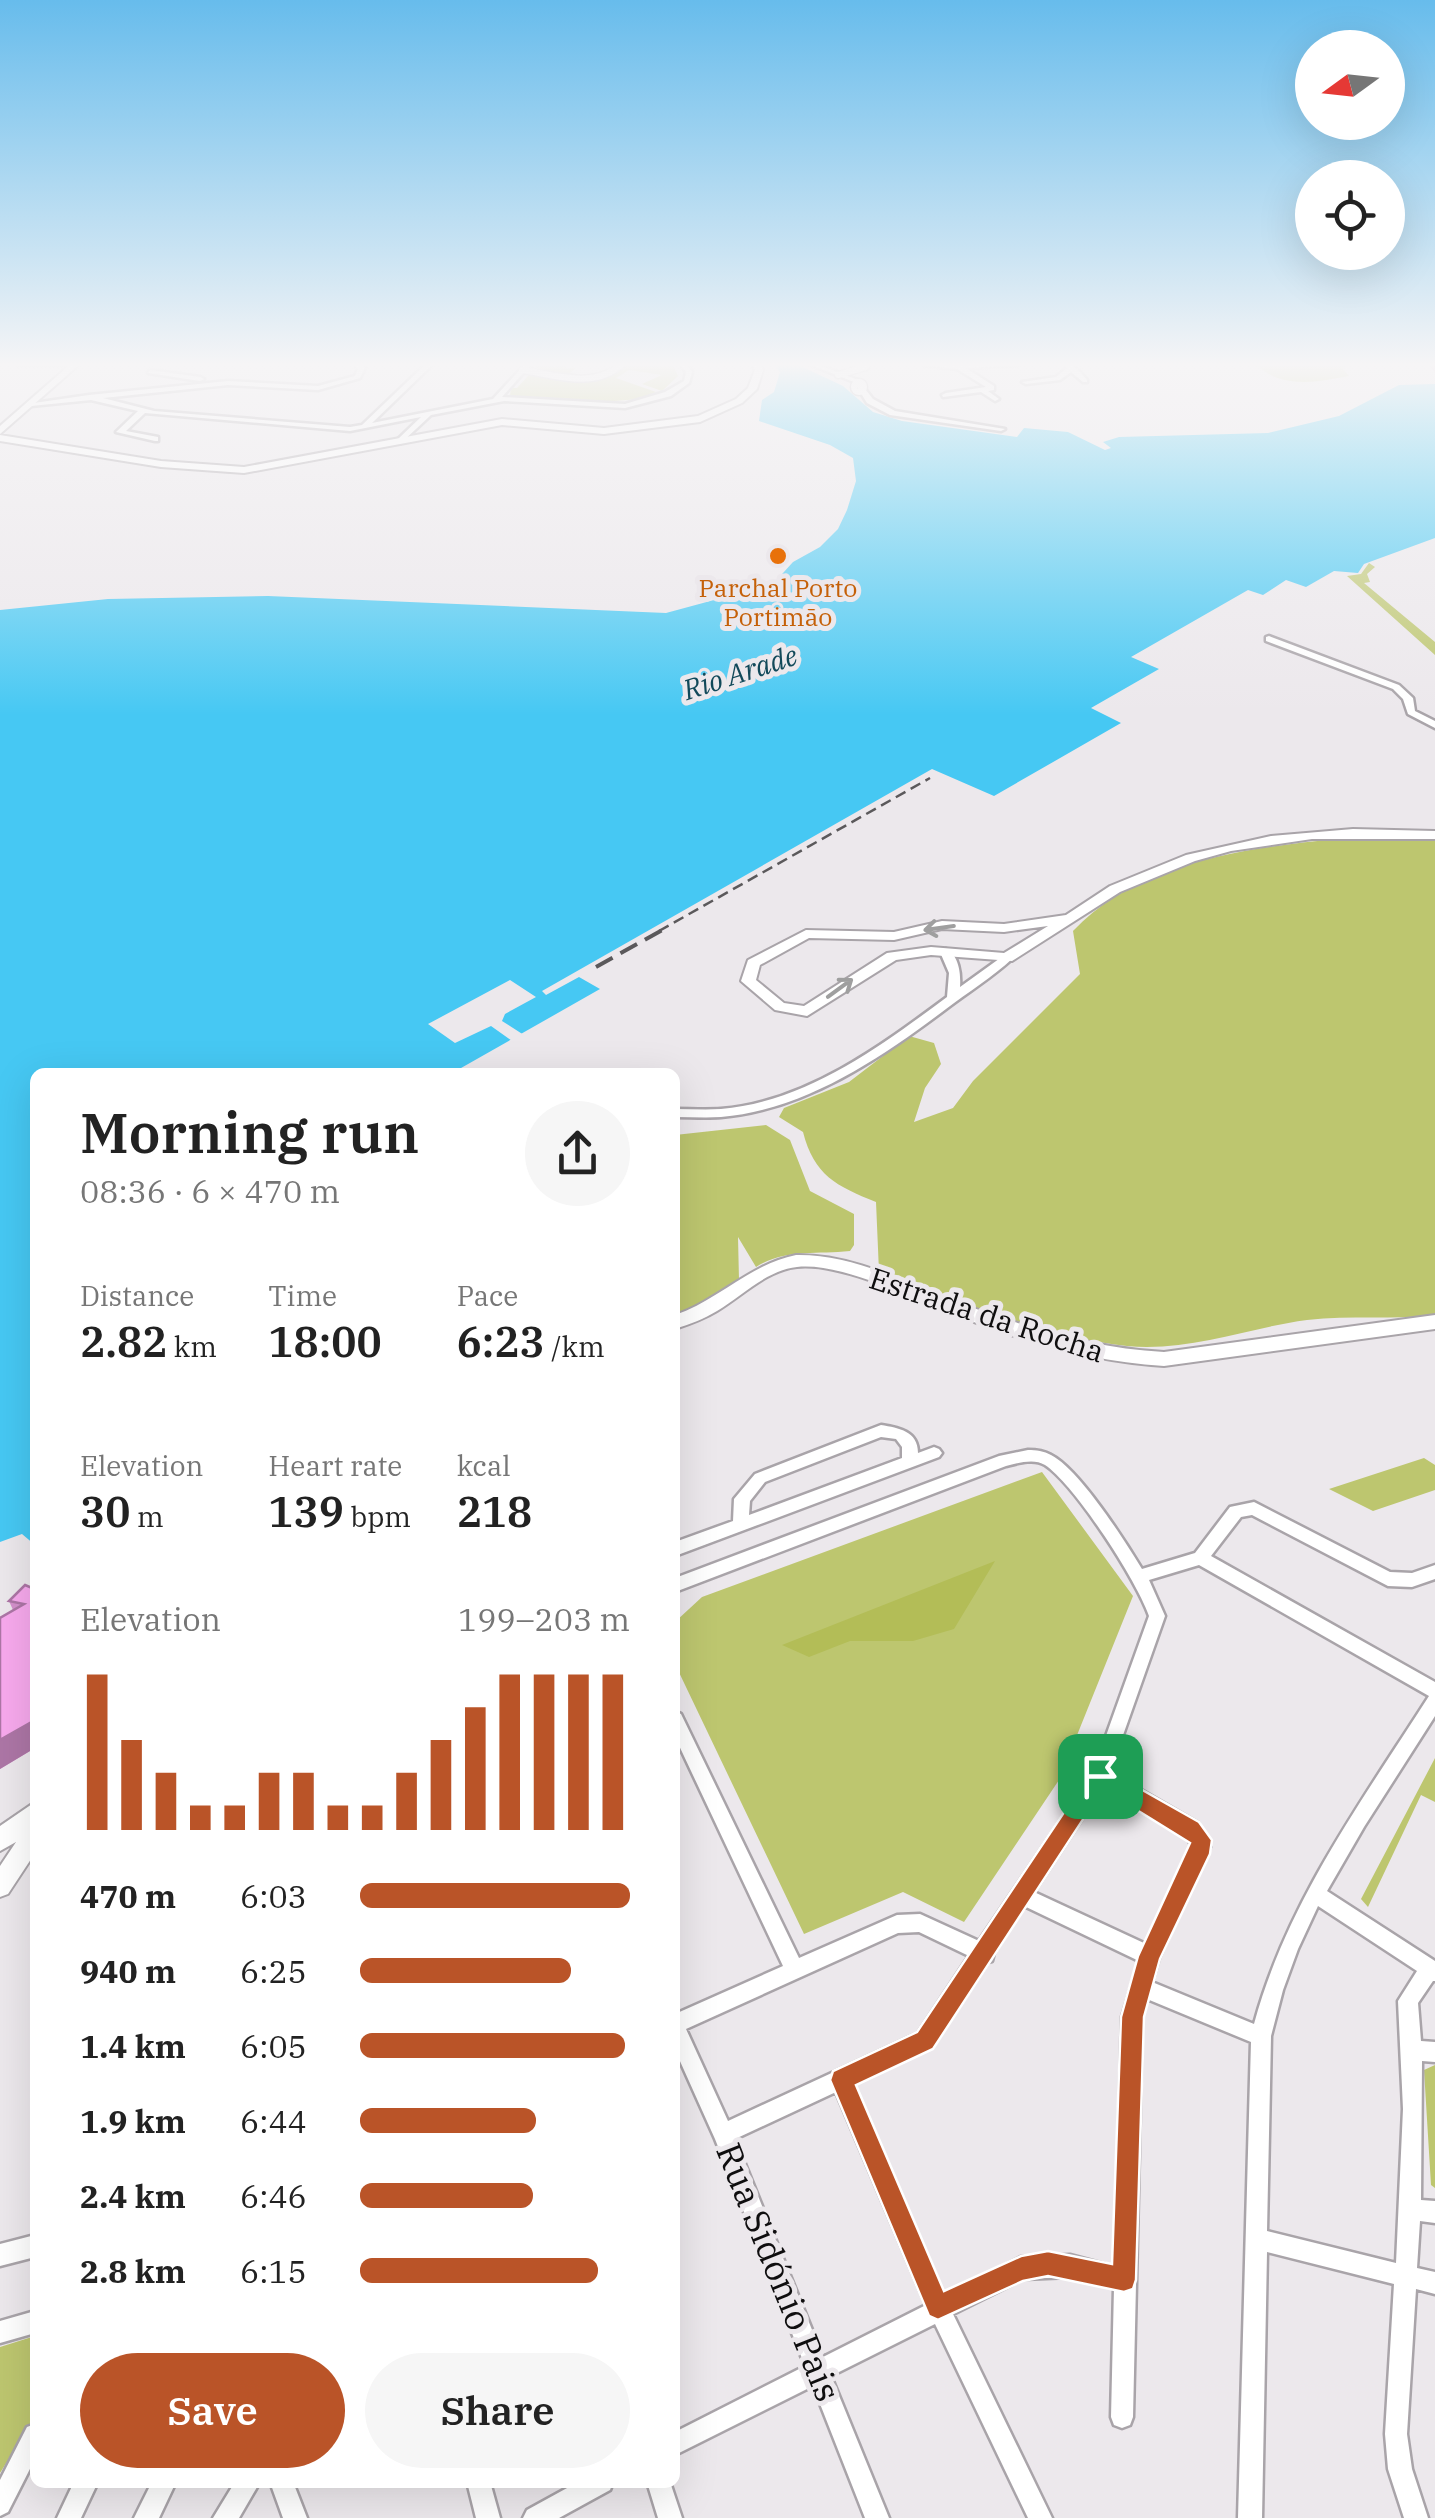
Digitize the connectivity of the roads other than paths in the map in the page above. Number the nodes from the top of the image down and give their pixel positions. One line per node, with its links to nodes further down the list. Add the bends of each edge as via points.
1 (1269, 638): 2 (street, via 1396,687)
2 (1411, 712): 3 (street); 4 (street)
3 (1435, 725)
4 (1435, 735)
5 (1435, 834): 6 (street, via 1315,834 1234,846 1159,869)
6 (1070, 919): 7 (street); 9 (street)
7 (981, 927): 8 (street, one-way to 8, via 942,925 894,936 806,934 753,963 748,981 780,1008 807,1010 892,956); 9 (street)
8 (946, 952): 9 (street); 10 (street, via 955,972)
9 (1007, 958): 10 (street)
10 (953, 997): 11 (street, via 822,1086 751,1109)
11 (680, 1113)
12 (680, 1320): 13 (street, Estrada da Rocha, via 720,1305 776,1265 811,1260 1074,1348 1137,1359)
13 (1435, 1322)
14 (934, 1453): 15 (street)
15 (910, 1462): 16 (street); 16 (street, via 910,1444 900,1434 866,1436 760,1478 742,1499)
16 (741, 1524): 17 (street)
17 (680, 1547)
18 (1200, 1558): 19 (street, via 1236,1512 1254,1508 1388,1579); 20 (street); 22 (street)
19 (1435, 1572)
20 (1140, 1576): 21 (street, via 1062,1472 1034,1456 1004,1460); 25 (street, via 1157,1616)
21 (680, 1583)
22 (1435, 1692)
23 (1435, 1701): 32 (street)
24 (680, 1734): 36 (street)
25 (1100, 1776): 33 (street); 35 (street, via 1201,1840)
26 (30, 1817): 29 (street)
27 (30, 1835): 30 (street)
28 (30, 1838): 31 (street)
29 (0, 1840)
30 (0, 1862)
31 (0, 1886)
32 (1316, 1894): 37 (street); 40 (street, via 1290,1943)
33 (1022, 1896): 34 (street); 35 (street)
34 (985, 1954): 36 (street, via 909,1922); 43 (street, via 925,2040)
35 (1150, 1956): 38 (street)
36 (795, 1970): 39 (street)
37 (1432, 1971): 42 (street, via 1408,2001)
38 (1140, 1987): 40 (street); 51 (street, via 1128,2047)
39 (680, 2024)
40 (1261, 2036): 47 (street)
41 (680, 2037): 44 (street, Rua Sidónio Pais)
42 (1424, 2051): 45 (street)
43 (842, 2080): 44 (street); 53 (street)
44 (724, 2134): 56 (street, Rua Sidónio Pais)
45 (1410, 2210): 46 (street); 50 (street)
46 (1435, 2212)
47 (1257, 2239): 50 (street); 77 (street)
48 (30, 2247): 49 (street)
49 (0, 2255)
50 (1406, 2277): 52 (street); 78 (street, via 1396,2434)
51 (1124, 2280): 53 (street, via 1048,2263 1021,2268); 57 (street)
52 (1435, 2283)
53 (938, 2307): 56 (street); 76 (street)
54 (30, 2323): 55 (street)
55 (0, 2332)
56 (819, 2369): 58 (street); 75 (street, Rua Sidónio Pais)
57 (1122, 2417)
58 (680, 2441)
59 (30, 2445): 67 (street)
60 (83, 2488): 68 (street)
61 (162, 2488): 69 (street)
62 (245, 2488): 70 (street)
63 (283, 2488): 71 (street)
64 (480, 2488): 72 (street)
65 (591, 2488): 73 (street)
66 (660, 2488): 74 (street)
67 (0, 2504)
68 (69, 2518)
69 (146, 2518)
70 (225, 2518)
71 (295, 2518)
72 (488, 2518)
73 (535, 2518)
74 (670, 2518)
75 (877, 2518)
76 (1040, 2518)
77 (1250, 2518)
78 (1416, 2518)

